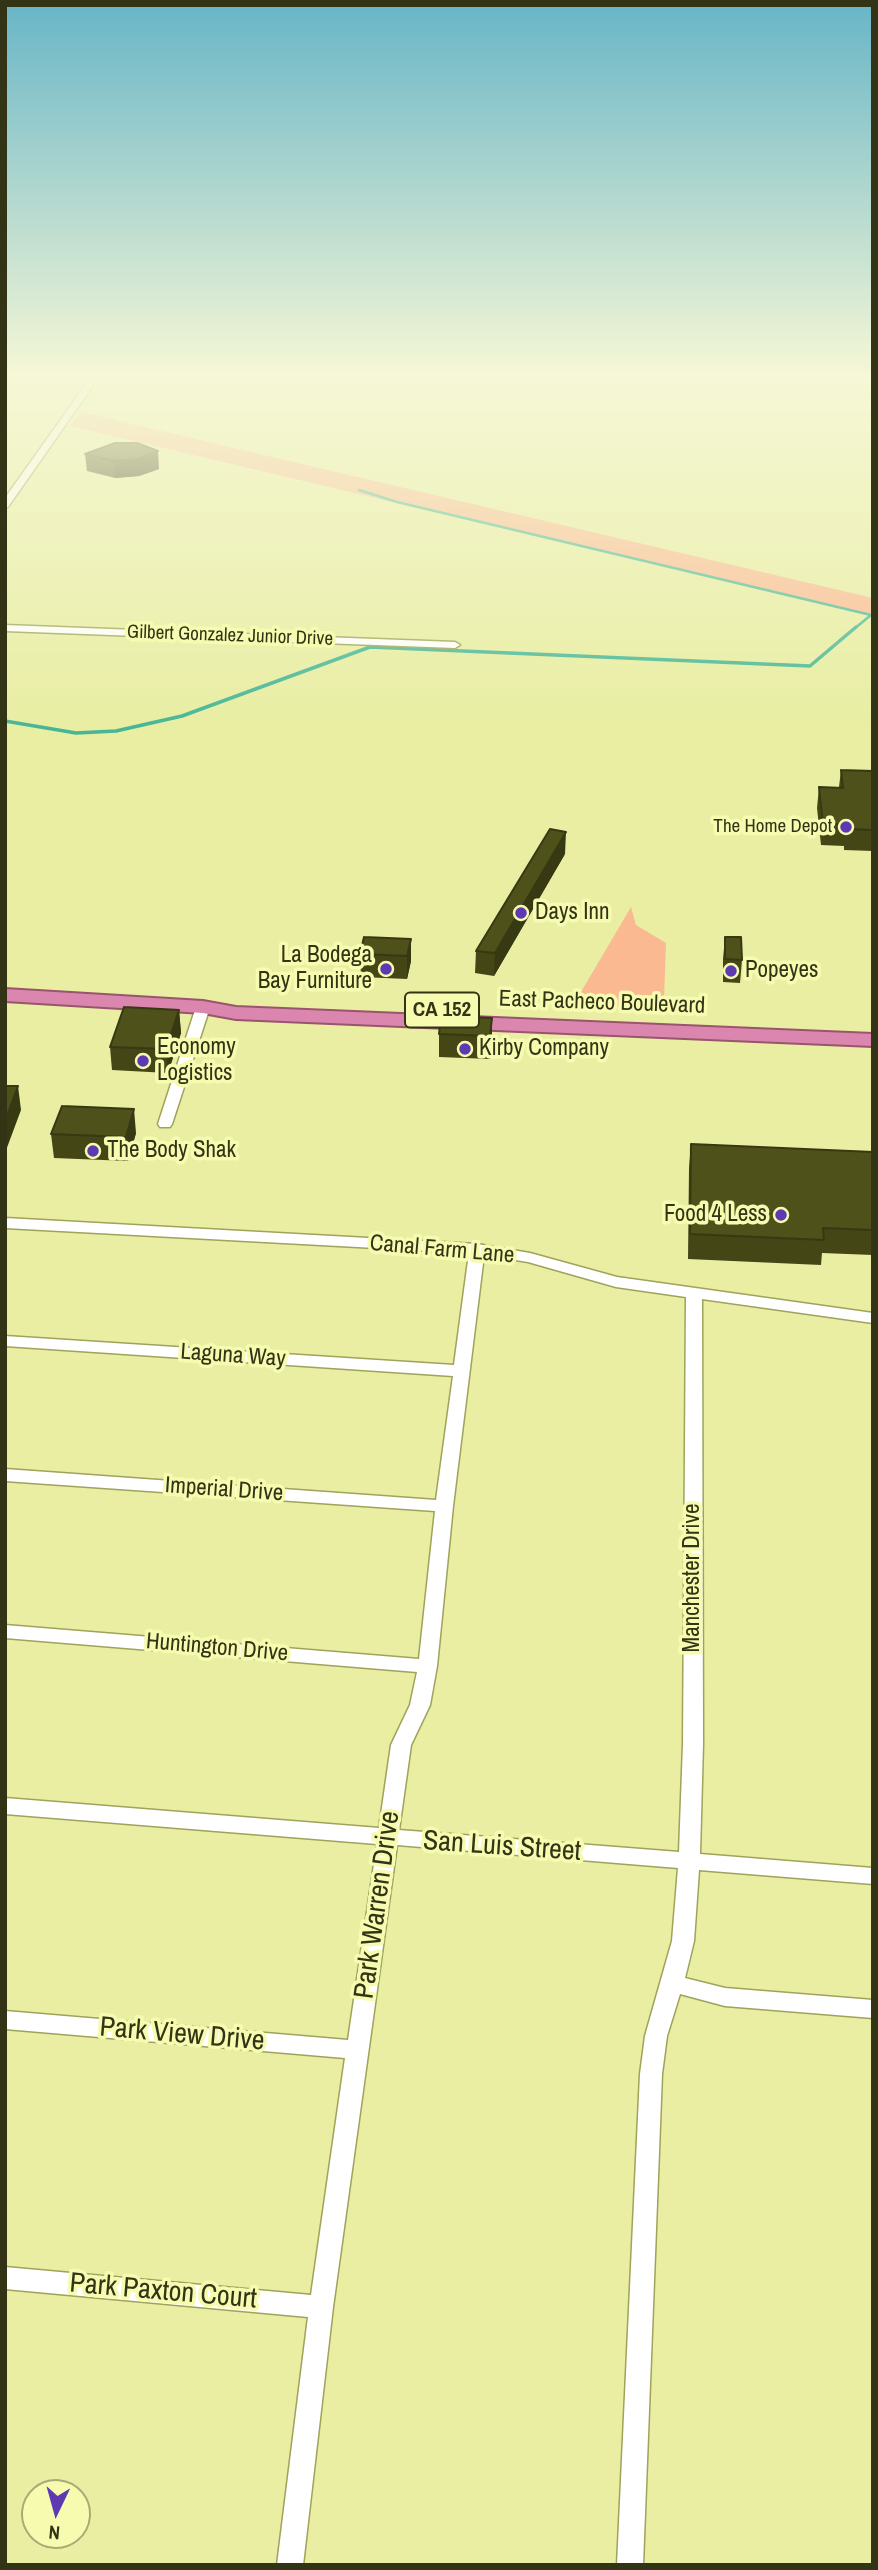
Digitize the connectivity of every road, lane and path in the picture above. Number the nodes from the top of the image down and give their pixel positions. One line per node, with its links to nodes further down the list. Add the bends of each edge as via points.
1 (16, 490): 2 (street)
2 (5, 505)
3 (5, 628): 4 (street, Gilbert Gonzalez Junior Drive)
4 (454, 645)
5 (5, 995): 6 (highway, East Pacheco Boulevard / CA 152)
6 (203, 1007): 7 (highway, East Pacheco Boulevard / CA 152, via 237,1003); 8 (highway, East Pacheco Boulevard / CA 152, via 236,1013); 9 (street)
7 (873, 1026)
8 (873, 1040)
9 (165, 1124)
10 (5, 1223): 11 (street, Canal Farm Lane)
11 (477, 1249): 12 (street, Canal Farm Lane, via 616,1282); 15 (street, Park Warren Drive)
12 (695, 1294): 13 (street, Canal Farm Lane); 22 (street, Manchester Drive)
13 (873, 1318)
14 (5, 1341): 15 (street, Laguna Way)
15 (461, 1371): 17 (street, Park Warren Drive)
16 (5, 1475): 17 (street, Imperial Drive)
17 (444, 1506): 19 (street, Park Warren Drive)
18 (5, 1631): 19 (street, Huntington Drive)
19 (428, 1666): 21 (street, Park Warren Drive, via 420,1705 401,1745)
20 (5, 1806): 21 (street, San Luis Street)
21 (387, 1838): 22 (street, San Luis Street); 27 (street, Park Warren Drive)
22 (689, 1861): 23 (street, San Luis Street); 24 (street, Manchester Drive, via 684,1929)
23 (873, 1877)
24 (673, 1983): 25 (street, via 725,1997); 31 (street, Manchester Drive, via 656,2035 652,2074)
25 (873, 2009)
26 (5, 2020): 27 (street, Park View Drive)
27 (358, 2050): 29 (street, Park Warren Drive)
28 (5, 2278): 29 (street, Park Paxton Court)
29 (321, 2307): 30 (street, Park Warren Drive)
30 (290, 2565)
31 (630, 2565)

